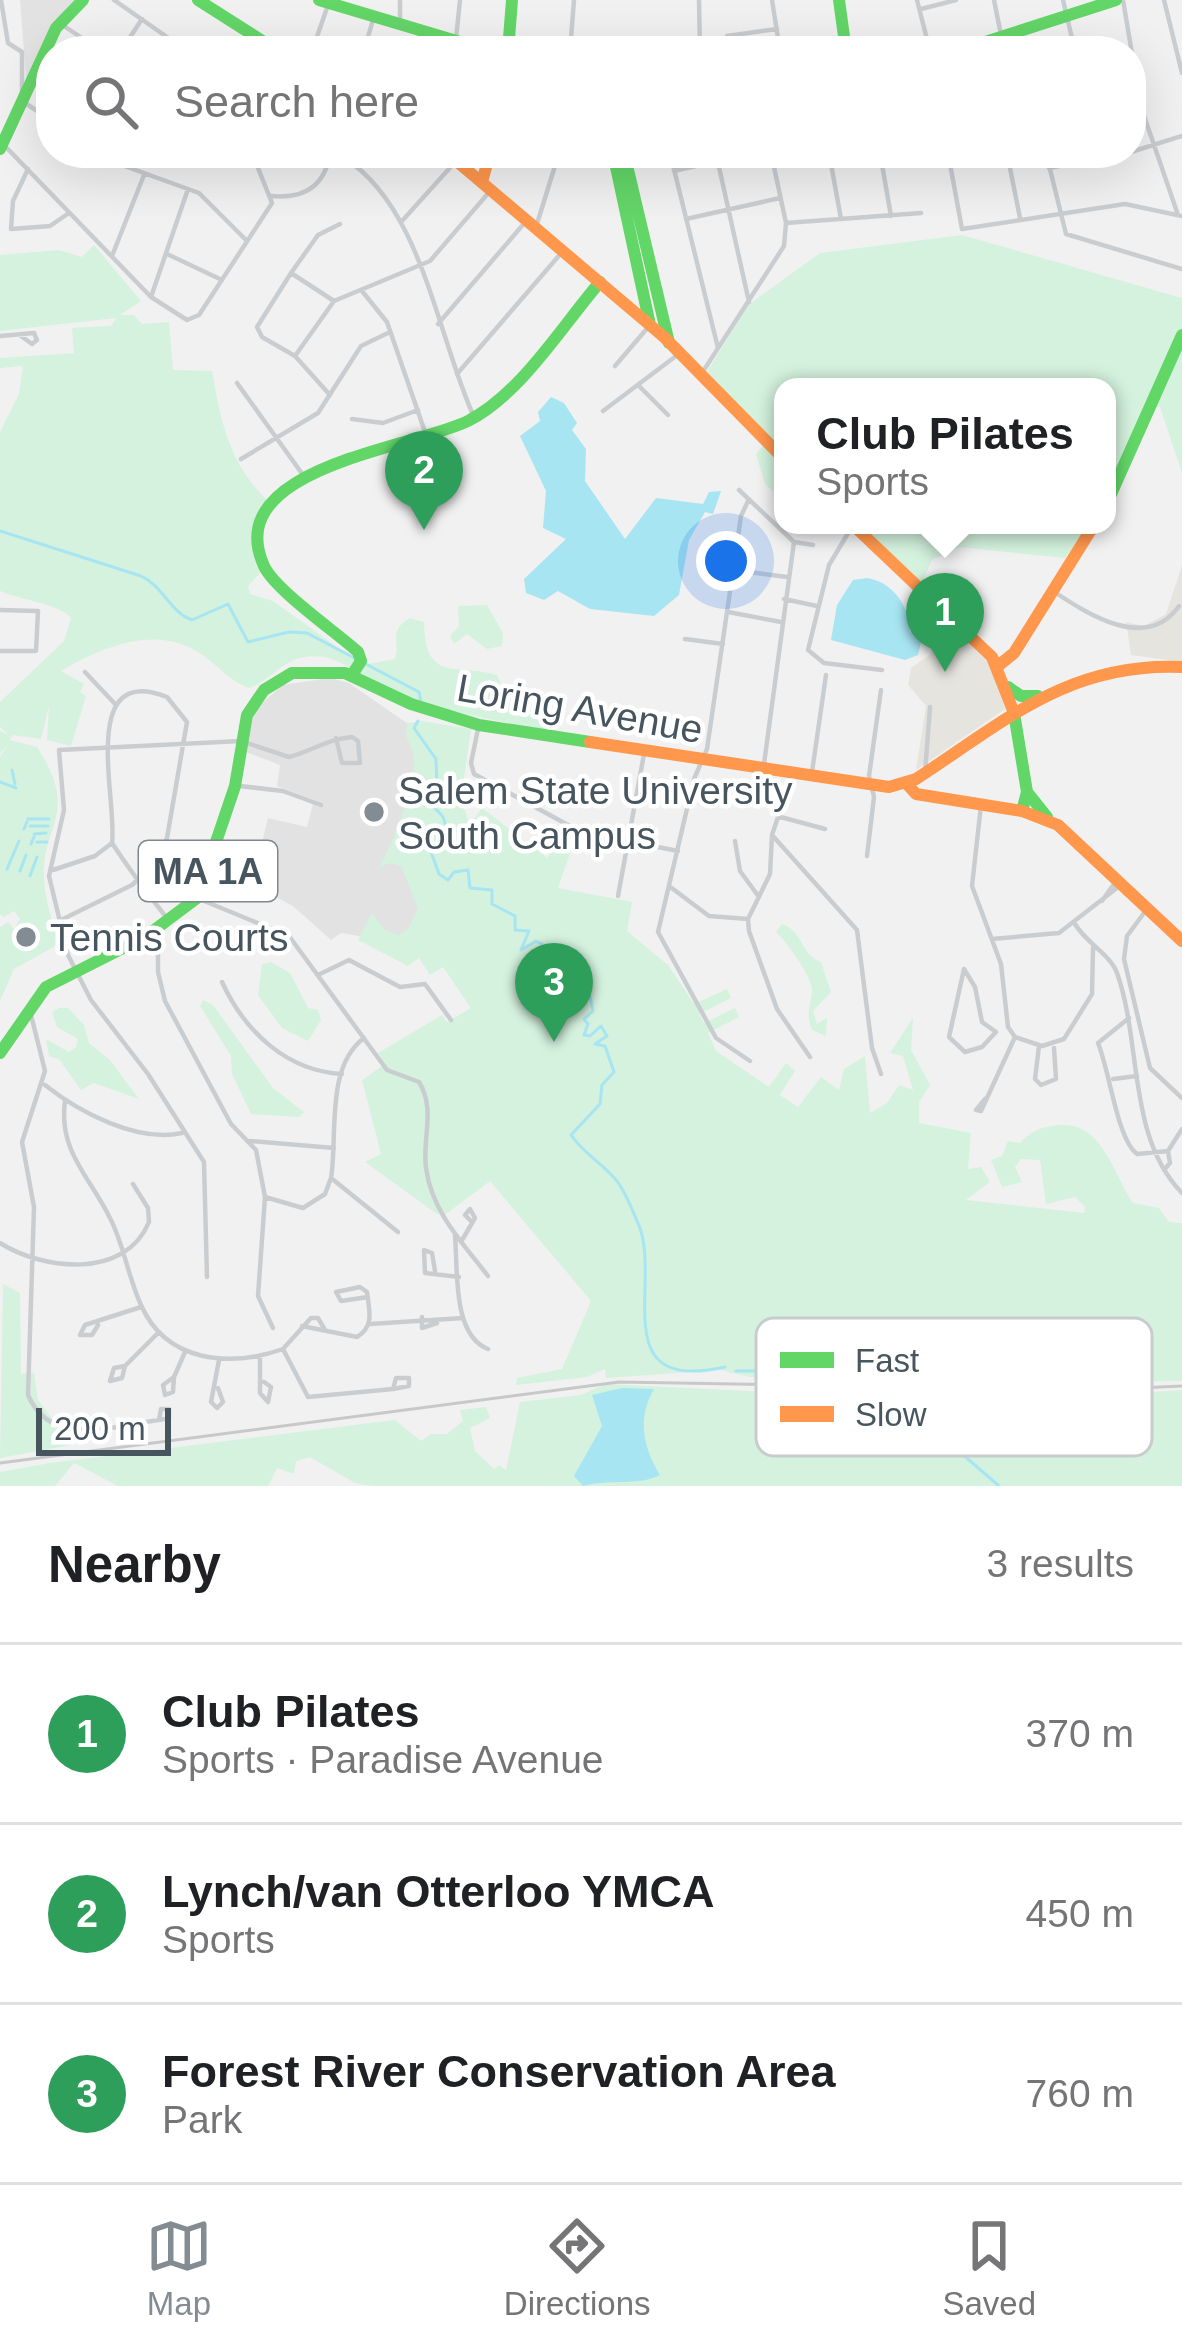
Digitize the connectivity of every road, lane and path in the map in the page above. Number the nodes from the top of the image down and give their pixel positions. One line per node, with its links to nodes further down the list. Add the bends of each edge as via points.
1 (1, 0): 48 (street, via 8,43 22,52)
2 (82, 0): 23 (main road)
3 (114, 0): 22 (street)
4 (198, 0): 31 (main road)
5 (460, 0): 35 (street)
6 (512, 0): 36 (main road)
7 (574, 0): 37 (street)
8 (699, 0): 38 (street)
9 (772, 0): 25 (street)
10 (839, 0): 41 (main road)
11 (917, 0): 19 (street)
12 (956, 0): 19 (street)
13 (994, 0): 26 (street)
14 (1063, 0): 21 (street)
15 (1164, 0): 47 (street)
16 (326, 1): 20 (main road); 32 (street)
17 (401, 1): 24 (street)
18 (1113, 1): 21 (main road); 45 (street)
19 (919, 9): 42 (street)
20 (374, 16): 24 (main road); 33 (street)
21 (1070, 18): 26 (main road); 44 (street)
22 (142, 20): 29 (street); 30 (street)
23 (60, 23): 27 (main road); 28 (street)
24 (400, 24): 34 (main road)
25 (777, 29): 39 (street); 40 (street)
26 (1007, 34): 43 (main road)
27 (54, 36)
28 (79, 36)
29 (131, 36)
30 (165, 36)
31 (250, 36)
32 (317, 36)
33 (368, 36)
34 (445, 36)
35 (456, 36)
36 (509, 36)
37 (571, 36)
38 (700, 36)
39 (727, 36)
40 (778, 36)
41 (844, 36)
42 (926, 36)
43 (1001, 36)
44 (1073, 36)
45 (1122, 36)
46 (36, 72): 48 (main road)
47 (1182, 73)
48 (22, 101): 49 (street); 52 (main road)
49 (36, 110)
50 (1146, 116): 53 (street)
51 (1182, 136): 53 (street)
52 (1, 146): 73 (street)
53 (1156, 146): 54 (street); 85 (street)
54 (1146, 148)
55 (128, 168): 75 (street)
56 (259, 168): 78 (street)
57 (325, 168): 78 (street, via 296,198)
58 (357, 168): 89 (street)
59 (443, 168): 89 (street)
60 (465, 168): 76 (main road)
61 (488, 168): 76 (main road)
62 (553, 168): 92 (street)
63 (622, 168): 97 (main road)
64 (673, 168): 74 (street)
65 (695, 168): 74 (street)
66 (717, 168): 80 (street)
67 (774, 168): 79 (street)
68 (832, 168): 88 (street)
69 (883, 168): 84 (street)
70 (951, 168): 86 (street, via 962,229)
71 (1010, 168): 86 (street)
72 (1049, 168): 83 (street)
73 (28, 169): 81 (street); 81 (street, via 10,229 50,226)
74 (674, 171): 87 (street)
75 (144, 175): 77 (street); 96 (street)
76 (486, 186): 92 (main road); 98 (street)
77 (188, 189): 93 (street); 95 (street)
78 (272, 196): 93 (street)
79 (781, 198): 80 (street); 90 (street)
80 (728, 210): 87 (street); 106 (street)
81 (70, 212): 96 (street)
82 (921, 214): 84 (street)
83 (1058, 214): 85 (street, via 1132,204); 86 (street); 99 (street, via 1071,238)
84 (892, 215): 88 (street)
85 (1180, 216)
86 (1020, 218)
87 (686, 219): 114 (street)
88 (841, 219): 90 (street)
89 (402, 221): 98 (street)
90 (786, 223): 106 (street, via 784,246)
91 (340, 224): 100 (street, via 318,235)
92 (531, 224): 94 (main road); 107 (street)
93 (248, 242): 101 (street)
94 (563, 251): 102 (main road); 118 (street)
95 (166, 254): 101 (street); 104 (street)
96 (112, 256): 104 (street)
97 (646, 263): 108 (main road); 113 (main road)
98 (419, 268): 103 (street); 107 (street)
99 (1182, 269)
100 (291, 273): 105 (street); 115 (street, via 257,328)
101 (222, 280): 104 (street, via 190,320)
102 (600, 282): 108 (main road); 125 (main road)
103 (362, 291): 105 (street); 109 (street)
104 (151, 297)
105 (334, 301): 115 (street)
106 (749, 302): 114 (street)
107 (438, 324): 118 (street)
108 (650, 325): 113 (main road); 116 (street)
109 (390, 332): 121 (street, via 361,345); 122 (street)
110 (1182, 335): 132 (main road)
111 (0, 336): 112 (street)
112 (21, 336)
113 (675, 348): 117 (main road); 120 (street)
114 (718, 348): 117 (street)
115 (295, 356): 121 (street)
116 (615, 366)
117 (702, 373): 129 (main road)
118 (457, 374): 125 (street)
119 (237, 383): 127 (street)
120 (639, 386): 123 (street); 124 (street)
121 (330, 395): 127 (street, via 318,413)
122 (418, 410): 126 (street, via 383,423); 128 (street)
123 (603, 411)
124 (668, 415)
125 (474, 416): 128 (main road)
126 (352, 419)
127 (275, 434): 130 (street); 131 (street)
128 (427, 437): 131 (main road)
129 (774, 449)
130 (242, 459)
131 (303, 475): 156 (main road, via 264,513 259,555 273,582 353,647)
132 (1116, 483)
133 (739, 490): 134 (street)
134 (748, 499): 135 (street); 142 (street)
135 (774, 523)
136 (785, 534): 140 (street)
137 (848, 534): 146 (street)
138 (863, 534): 154 (main road)
139 (1088, 534): 144 (main road)
140 (794, 542): 141 (street); 143 (street)
141 (813, 544)
142 (734, 569): 143 (street); 149 (street)
143 (788, 578): 145 (street)
144 (1052, 591): 147 (street, via 1093,616 1144,629); 154 (main road)
145 (784, 598): 146 (street); 150 (street)
146 (818, 606): 157 (street, via 808,643 813,658)
147 (1179, 606)
148 (0, 610): 153 (street, via 38,611 36,651)
149 (728, 612): 150 (street); 152 (street)
150 (781, 622): 173 (street)
151 (686, 639): 152 (street)
152 (723, 644): 172 (street)
153 (0, 651)
154 (998, 666): 160 (main road)
155 (1182, 667): 162 (main road, MA 1A, via 1114,666)
156 (356, 668): 166 (main road, Loring Avenue / MA 1A, via 411,704); 168 (main road, Loring Avenue / MA 1A, via 277,680 254,702)
157 (882, 670)
158 (85, 672): 163 (street)
159 (826, 674): 176 (street)
160 (1008, 686): 162 (main road, via 1027,698); 165 (main road)
161 (881, 690): 179 (street)
162 (1041, 694): 165 (main road, MA 1A)
163 (116, 705): 169 (street, via 141,692 167,697 183,711); 170 (street, via 105,728)
164 (930, 707): 174 (street)
165 (1014, 713): 174 (main road, MA 1A); 180 (main road)
166 (478, 725): 171 (main road, Loring Avenue / MA 1A); 187 (street, via 474,774)
167 (336, 738): 167 (street, via 356,738 360,763 342,763); 168 (street, via 289,757)
168 (241, 741): 169 (street); 178 (main road, Loring Avenue / MA 1A)
169 (186, 745): 170 (street); 195 (street, via 167,838)
170 (109, 751): 191 (street); 194 (street, via 59,750 64,810)
171 (645, 751): 172 (main road, Loring Avenue / MA 1A); 189 (street)
172 (702, 760): 173 (main road, Loring Avenue / MA 1A); 192 (street)
173 (763, 770): 175 (main road, Loring Avenue / MA 1A)
174 (925, 773): 177 (main road, MA 1A)
175 (792, 775): 176 (main road, Loring Avenue / MA 1A); 184 (street)
176 (811, 777): 179 (main road, Loring Avenue / MA 1A)
177 (906, 783): 179 (main road, MA 1A); 182 (main road, via 916,794)
178 (235, 786): 181 (street); 199 (main road, Loring Avenue / MA 1A)
179 (873, 787): 193 (street)
180 (1027, 793): 183 (main road); 185 (main road)
181 (321, 805)
182 (981, 805): 183 (main road); 206 (street, via 971,879)
183 (1022, 811): 185 (main road)
184 (777, 816): 186 (street); 188 (street)
185 (1058, 825): 196 (main road)
186 (826, 829)
187 (581, 832)
188 (772, 835): 200 (street); 228 (street, via 857,930)
189 (627, 841): 192 (street); 198 (street)
190 (735, 841): 200 (street, via 740,871)
191 (112, 843): 194 (street); 195 (street)
192 (678, 851): 197 (street)
193 (867, 856)
194 (51, 870): 203 (street)
195 (139, 881): 203 (street); 205 (street)
196 (1119, 882): 201 (main road); 204 (street)
197 (668, 886): 202 (street, via 709,916); 226 (street, via 658,939 722,1046)
198 (617, 896)
199 (197, 898): 205 (main road, Loring Avenue / MA 1A); 210 (street, via 280,930)
200 (759, 898): 202 (street)
201 (1147, 909): 207 (main road); 232 (street, via 1123,950 1150,1068)
202 (748, 919): 225 (street, via 777,1009)
203 (59, 921): 209 (street)
204 (1075, 924): 206 (street); 208 (street)
205 (163, 926): 209 (main road, Loring Avenue / MA 1A); 237 (street, via 165,1000 231,1124)
206 (992, 939): 217 (street)
207 (1182, 941)
208 (1093, 948): 215 (street, via 1114,965); 222 (street, via 1091,999)
209 (75, 972): 214 (main road, Loring Avenue / MA 1A); 236 (street)
210 (320, 974): 216 (street, via 349,960 400,987 428,985); 221 (street)
211 (222, 982): 227 (street, via 285,1060)
212 (973, 982): 213 (street); 213 (street, via 962,969); 218 (street, via 982,1022)
213 (959, 985): 218 (street, via 953,1047 977,1050)
214 (29, 1006): 219 (main road, Loring Avenue / MA 1A); 231 (street)
215 (1129, 1018): 229 (street); 230 (street, via 1099,1040)
216 (451, 1019)
217 (1008, 1027): 218 (street); 220 (street)
218 (996, 1032)
219 (4, 1037): 224 (main road, Loring Avenue / MA 1A)
220 (1015, 1037): 223 (street); 233 (street)
221 (364, 1038): 227 (street); 248 (street, via 393,1075 423,1088 427,1176)
222 (1054, 1045): 223 (street); 223 (street, via 1056,1075 1046,1085 1035,1079)
223 (1039, 1046)
224 (0, 1053)
225 (810, 1057)
226 (750, 1061)
227 (342, 1074): 238 (street)
228 (881, 1074)
229 (1137, 1076): 230 (street); 239 (street)
230 (1113, 1079): 239 (street, via 1127,1145 1137,1154)
231 (45, 1085): 234 (street); 251 (street, via 23,1130 34,1207)
232 (1182, 1098)
233 (985, 1099)
234 (65, 1101): 236 (street, via 140,1133); 250 (street, via 70,1152)
235 (1182, 1129): 240 (street)
236 (182, 1133): 254 (street, via 206,1171)
237 (250, 1141): 238 (street); 245 (street)
238 (334, 1148): 242 (street)
239 (1154, 1150): 240 (street); 241 (street)
240 (1168, 1151): 241 (street)
241 (1164, 1170): 244 (street)
242 (331, 1178): 245 (street, via 325,1194 303,1208); 247 (street)
243 (133, 1184): 250 (street, via 149,1222)
244 (1182, 1193)
245 (265, 1197): 264 (street, via 258,1295)
246 (472, 1222): 248 (street)
247 (398, 1232)
248 (458, 1239): 253 (street); 255 (street)
249 (0, 1244): 251 (street)
250 (123, 1252): 251 (street, via 60,1266); 257 (street)
251 (29, 1261): 277 (street, via 26,1381 38,1413 73,1431)
252 (435, 1271): 255 (street)
253 (488, 1276)
254 (208, 1277)
255 (459, 1277): 259 (street)
256 (368, 1297): 256 (street, via 361,1287 336,1296 340,1300); 261 (street)
257 (141, 1307): 262 (street); 266 (street)
258 (422, 1317): 260 (street); 260 (street, via 426,1330); 261 (street)
259 (464, 1318): 260 (street); 268 (street, via 473,1341)
260 (437, 1321)
261 (370, 1324): 265 (street, via 353,1338)
262 (98, 1325)
263 (302, 1326): 265 (street); 265 (street, via 315,1317); 267 (street)
264 (273, 1328)
265 (325, 1330)
266 (158, 1333): 269 (street); 272 (street)
267 (283, 1349): 270 (street); 276 (street, via 308,1397)
268 (488, 1349)
269 (185, 1352): 271 (street); 273 (street)
270 (260, 1355): 271 (street); 274 (street)
271 (219, 1360): 275 (street)
272 (125, 1366)
273 (173, 1377)
274 (264, 1382)
275 (218, 1388)
276 (393, 1389)
277 (159, 1420)

